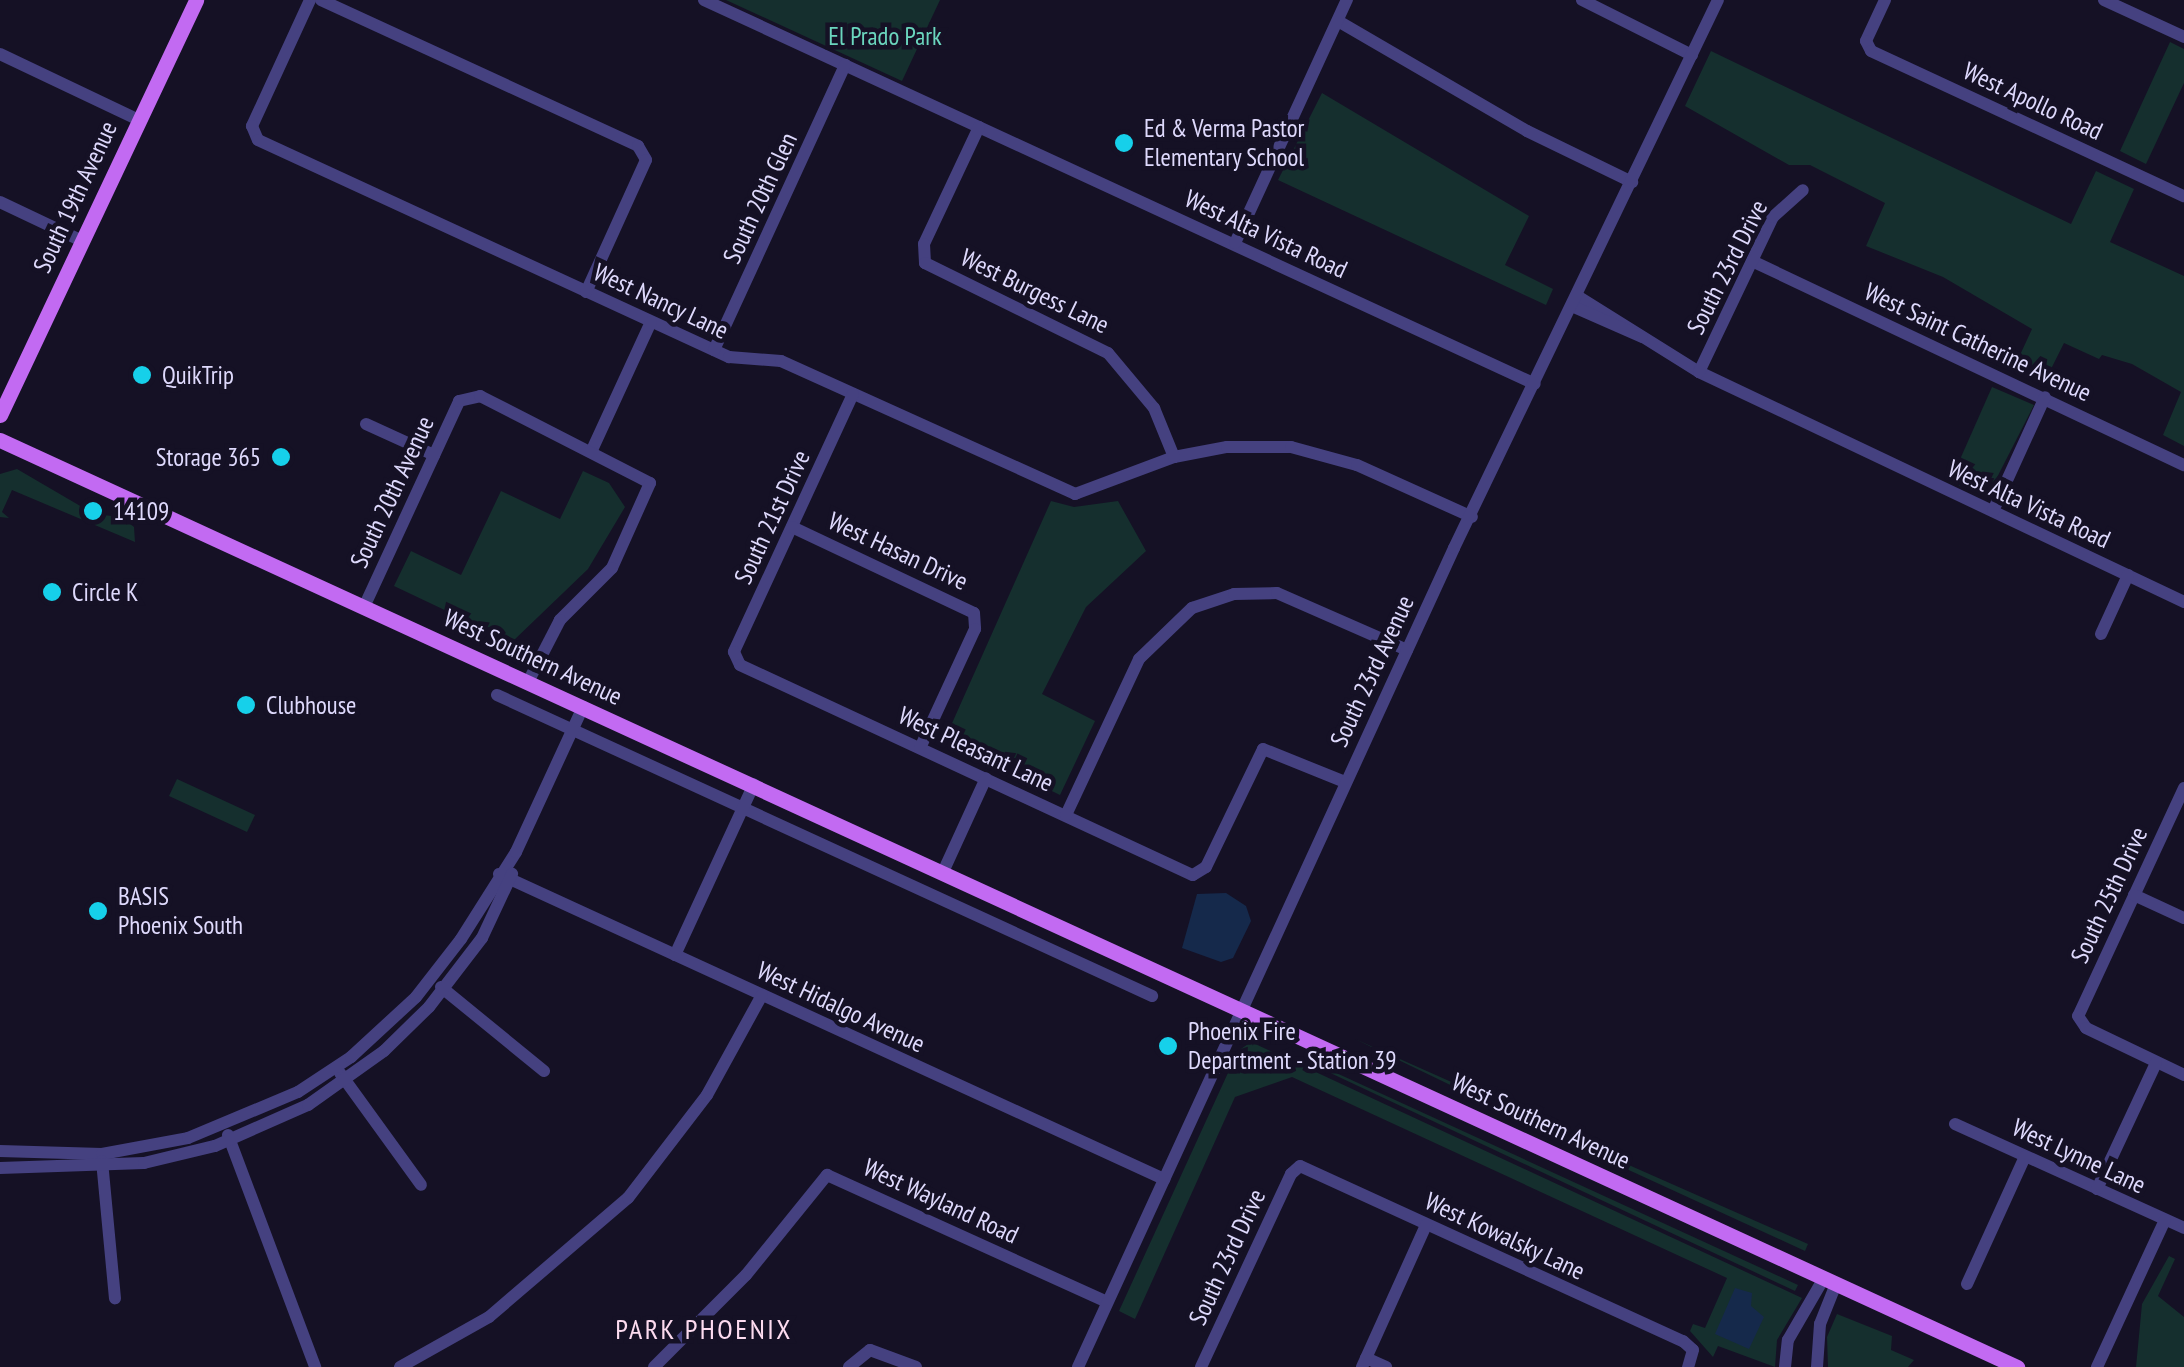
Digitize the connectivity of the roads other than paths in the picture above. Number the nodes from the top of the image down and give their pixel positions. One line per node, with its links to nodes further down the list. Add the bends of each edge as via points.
1 (196, 0): 15 (main road, South 19th Avenue)
2 (310, 0): 24 (street, West Nancy Lane, via 252,126 258,140)
3 (321, 0): 24 (street, via 638,146 646,160)
4 (704, 0): 14 (street, West Alta Vista Road)
5 (1348, 0): 10 (street)
6 (1582, 0): 13 (street)
7 (1718, 0): 13 (street, South 23rd Avenue)
8 (1884, 0): 19 (street, West Apollo Road, via 1866,45)
9 (2104, 0): 11 (street)
10 (1338, 21): 17 (street); 22 (street)
11 (2184, 37)
12 (0, 54): 15 (street)
13 (1692, 55): 17 (street, South 23rd Avenue)
14 (845, 65): 16 (street, West Alta Vista Road); 27 (street, South 20th Glen)
15 (139, 120): 21 (main road, South 19th Avenue)
16 (979, 127): 22 (street, West Alta Vista Road); 37 (street, West Burgess Lane, via 924,244 925,262 1108,352 1154,408)
17 (1632, 182): 25 (street, South 23rd Avenue)
18 (1803, 190): 23 (street, South 23rd Drive, via 1778,210)
19 (2184, 196)
20 (0, 202): 21 (street)
21 (82, 241): 32 (main road, South 19th Avenue)
22 (1234, 243): 29 (street, West Alta Vista Road)
23 (1752, 262): 28 (street, South 23rd Drive); 31 (street, West Saint Catherine Avenue)
24 (586, 292): 26 (street, West Nancy Lane)
25 (1576, 302): 28 (street, West Alta Vista Road); 29 (street, South 23rd Avenue)
26 (651, 322): 27 (street, West Nancy Lane); 35 (street)
27 (714, 350): 30 (street, West Nancy Lane, via 740,360 782,361)
28 (1699, 372): 39 (street, West Alta Vista Road)
29 (1535, 384): 40 (street, South 23rd Avenue)
30 (853, 394): 37 (street, West Nancy Lane, via 1075,494 1090,494); 41 (street, South 21st Drive)
31 (2045, 397): 38 (street, West Saint Catherine Avenue); 39 (street)
32 (0, 415)
33 (366, 424): 36 (street)
34 (0, 440): 44 (main road, West Southern Avenue)
35 (592, 450): 36 (street, South 20th Avenue, via 480,396 463,397); 48 (street, via 647,477 648,492 612,568 560,620)
36 (434, 455): 44 (street, South 20th Avenue)
37 (1174, 457): 40 (street, via 1227,448 1318,452)
38 (2184, 464)
39 (1993, 511): 42 (street, West Alta Vista Road)
40 (1472, 518): 46 (street, South 23rd Avenue)
41 (792, 527): 47 (street, South 21st Drive); 52 (street, West Hasan Drive, via 971,610 976,623)
42 (2128, 575): 43 (street, West Alta Vista Road); 45 (street)
43 (2184, 602)
44 (364, 606): 48 (main road, West Southern Avenue)
45 (2101, 634)
46 (1407, 650): 54 (street, South 23rd Avenue); 58 (street, via 1303,600 1234,594 1192,608 1153,638)
47 (735, 659): 52 (street, West Pleasant Lane)
48 (528, 682): 50 (main road, West Southern Avenue)
49 (497, 695): 51 (street, West Southern Avenue)
50 (583, 707): 51 (street); 55 (main road, West Southern Avenue)
51 (572, 730): 57 (street, West Southern Avenue); 60 (street)
52 (920, 748): 53 (street, West Pleasant Lane)
53 (986, 778): 58 (street, West Pleasant Lane); 59 (street)
54 (1345, 782): 58 (street, West Pleasant Lane, via 1267,748 1201,874); 70 (street, South 23rd Avenue)
55 (754, 784): 57 (street); 59 (main road, West Southern Avenue)
56 (2184, 788): 61 (street, South 25th Drive)
57 (743, 808): 64 (street, West Southern Avenue); 65 (street)
58 (1066, 815)
59 (943, 872): 63 (main road, West Southern Avenue)
60 (505, 877): 65 (street, West Hidalgo Avenue); 66 (street); 67 (street, via 482,938)
61 (2134, 895): 62 (street); 71 (street, South 25th Drive, via 2080,1022)
62 (2184, 918)
63 (1044, 919): 64 (street); 70 (main road, West Southern Avenue)
64 (1034, 942): 69 (street, West Southern Avenue)
65 (675, 956): 68 (street, West Hidalgo Avenue)
66 (431, 980): 67 (street); 72 (street)
67 (444, 990): 73 (street); 75 (street, via 398,1039)
68 (762, 995): 85 (street, West Hidalgo Avenue); 97 (street, via 707,1095 628,1198 490,1317)
69 (1152, 996)
70 (1241, 1010): 85 (street, South 23rd Avenue); 91 (main road, West Southern Avenue)
71 (2156, 1063): 74 (street); 87 (street)
72 (336, 1068): 75 (street); 77 (street)
73 (544, 1071)
74 (2184, 1075)
75 (345, 1080): 78 (street); 86 (street)
76 (1955, 1124): 81 (street, West Lynne Lane)
77 (224, 1126): 78 (street); 80 (street)
78 (230, 1141): 84 (street); 96 (street)
79 (0, 1151): 80 (street)
80 (102, 1154): 84 (street)
81 (2026, 1156): 87 (street, West Lynne Lane); 92 (street)
82 (1296, 1167): 89 (street, West Kowalsky Lane); 102 (street, South 23rd Drive)
83 (0, 1168): 84 (street)
84 (103, 1169): 93 (street)
85 (1164, 1179): 94 (street, South 23rd Avenue)
86 (420, 1185)
87 (2098, 1189): 88 (street, West Lynne Lane)
88 (2165, 1220): 90 (street, West Lynne Lane); 108 (street)
89 (1426, 1225): 95 (street); 104 (street, West Kowalsky Lane, via 1693,1350)
90 (2184, 1228)
91 (1830, 1281): 105 (street, via 1788,1340); 106 (street); 107 (main road, West Southern Avenue)
92 (1967, 1284)
93 (115, 1298)
94 (1107, 1302): 98 (street, West Wayland Road, via 827,1176 735,1288); 101 (street, South 23rd Avenue)
95 (1364, 1362): 103 (street)
96 (314, 1367)
97 (400, 1367)
98 (654, 1367)
99 (849, 1367): 100 (street, via 870,1350)
100 (916, 1367)
101 (1078, 1367)
102 (1201, 1367)
103 (1386, 1367)
104 (1688, 1367)
105 (1785, 1367)
106 (1816, 1367)
107 (2017, 1367)
108 (2096, 1367)

